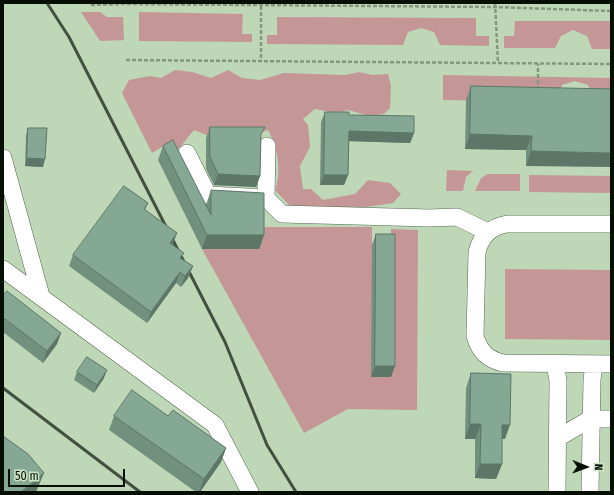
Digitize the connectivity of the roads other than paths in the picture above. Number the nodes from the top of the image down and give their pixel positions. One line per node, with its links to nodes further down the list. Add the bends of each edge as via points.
1 (267, 146): 4 (street)
2 (187, 154): 4 (street, via 208,195)
3 (3, 158): 8 (street)
4 (266, 198): 6 (street, via 282,214 457,217)
5 (611, 224): 6 (street, via 507,224 497,225)
6 (488, 232): 9 (street, via 480,240 476,252 475,336 479,348 492,360 503,363)
7 (3, 269): 8 (street)
8 (41, 296): 14 (street, via 215,425)
9 (555, 364): 10 (street); 13 (street, via 558,380)
10 (603, 364): 11 (street, via 592,380)
11 (590, 419): 12 (street); 13 (street); 16 (street)
12 (611, 419)
13 (558, 438): 15 (street)
14 (250, 492)
15 (557, 492)
16 (590, 492)

